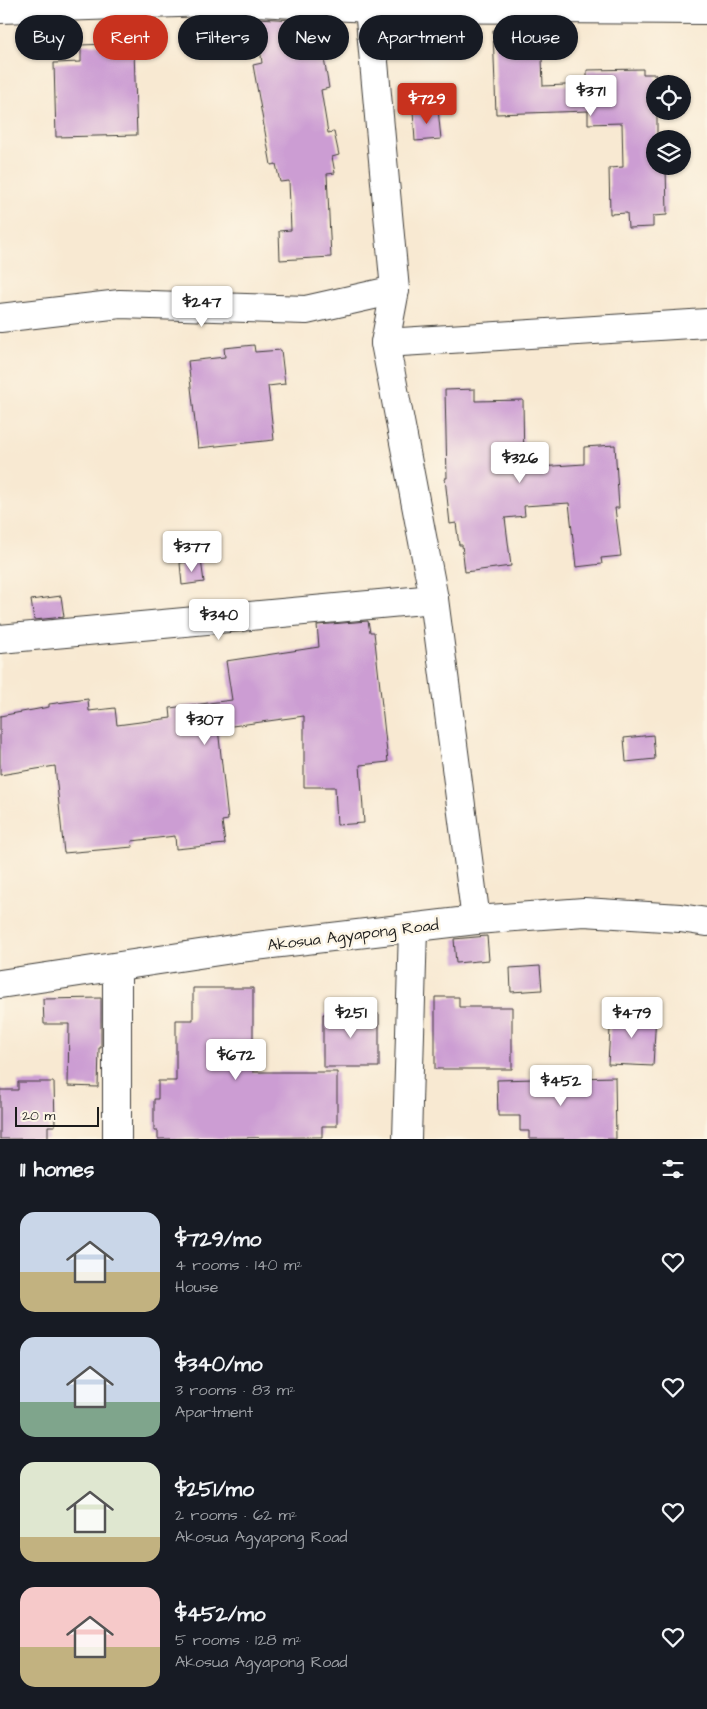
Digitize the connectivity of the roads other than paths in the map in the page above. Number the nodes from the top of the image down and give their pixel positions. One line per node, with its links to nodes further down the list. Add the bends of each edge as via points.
1 (0, 8): 2 (street, via 237,1)
2 (369, 8): 3 (street); 4 (street)
3 (707, 10)
4 (395, 290): 5 (street, via 306,310 120,304); 7 (street)
5 (0, 318)
6 (707, 323): 7 (street)
7 (385, 343): 8 (street)
8 (434, 599): 9 (street); 10 (street)
9 (0, 639)
10 (476, 920): 11 (street, Akosua Agyapong Road, via 584,912); 12 (street, Akosua Agyapong Road)
11 (707, 922)
12 (413, 928): 13 (street, Akosua Agyapong Road, via 239,948); 16 (street)
13 (117, 967): 14 (street, Akosua Agyapong Road); 15 (street)
14 (0, 984)
15 (117, 1139)
16 (407, 1139)

